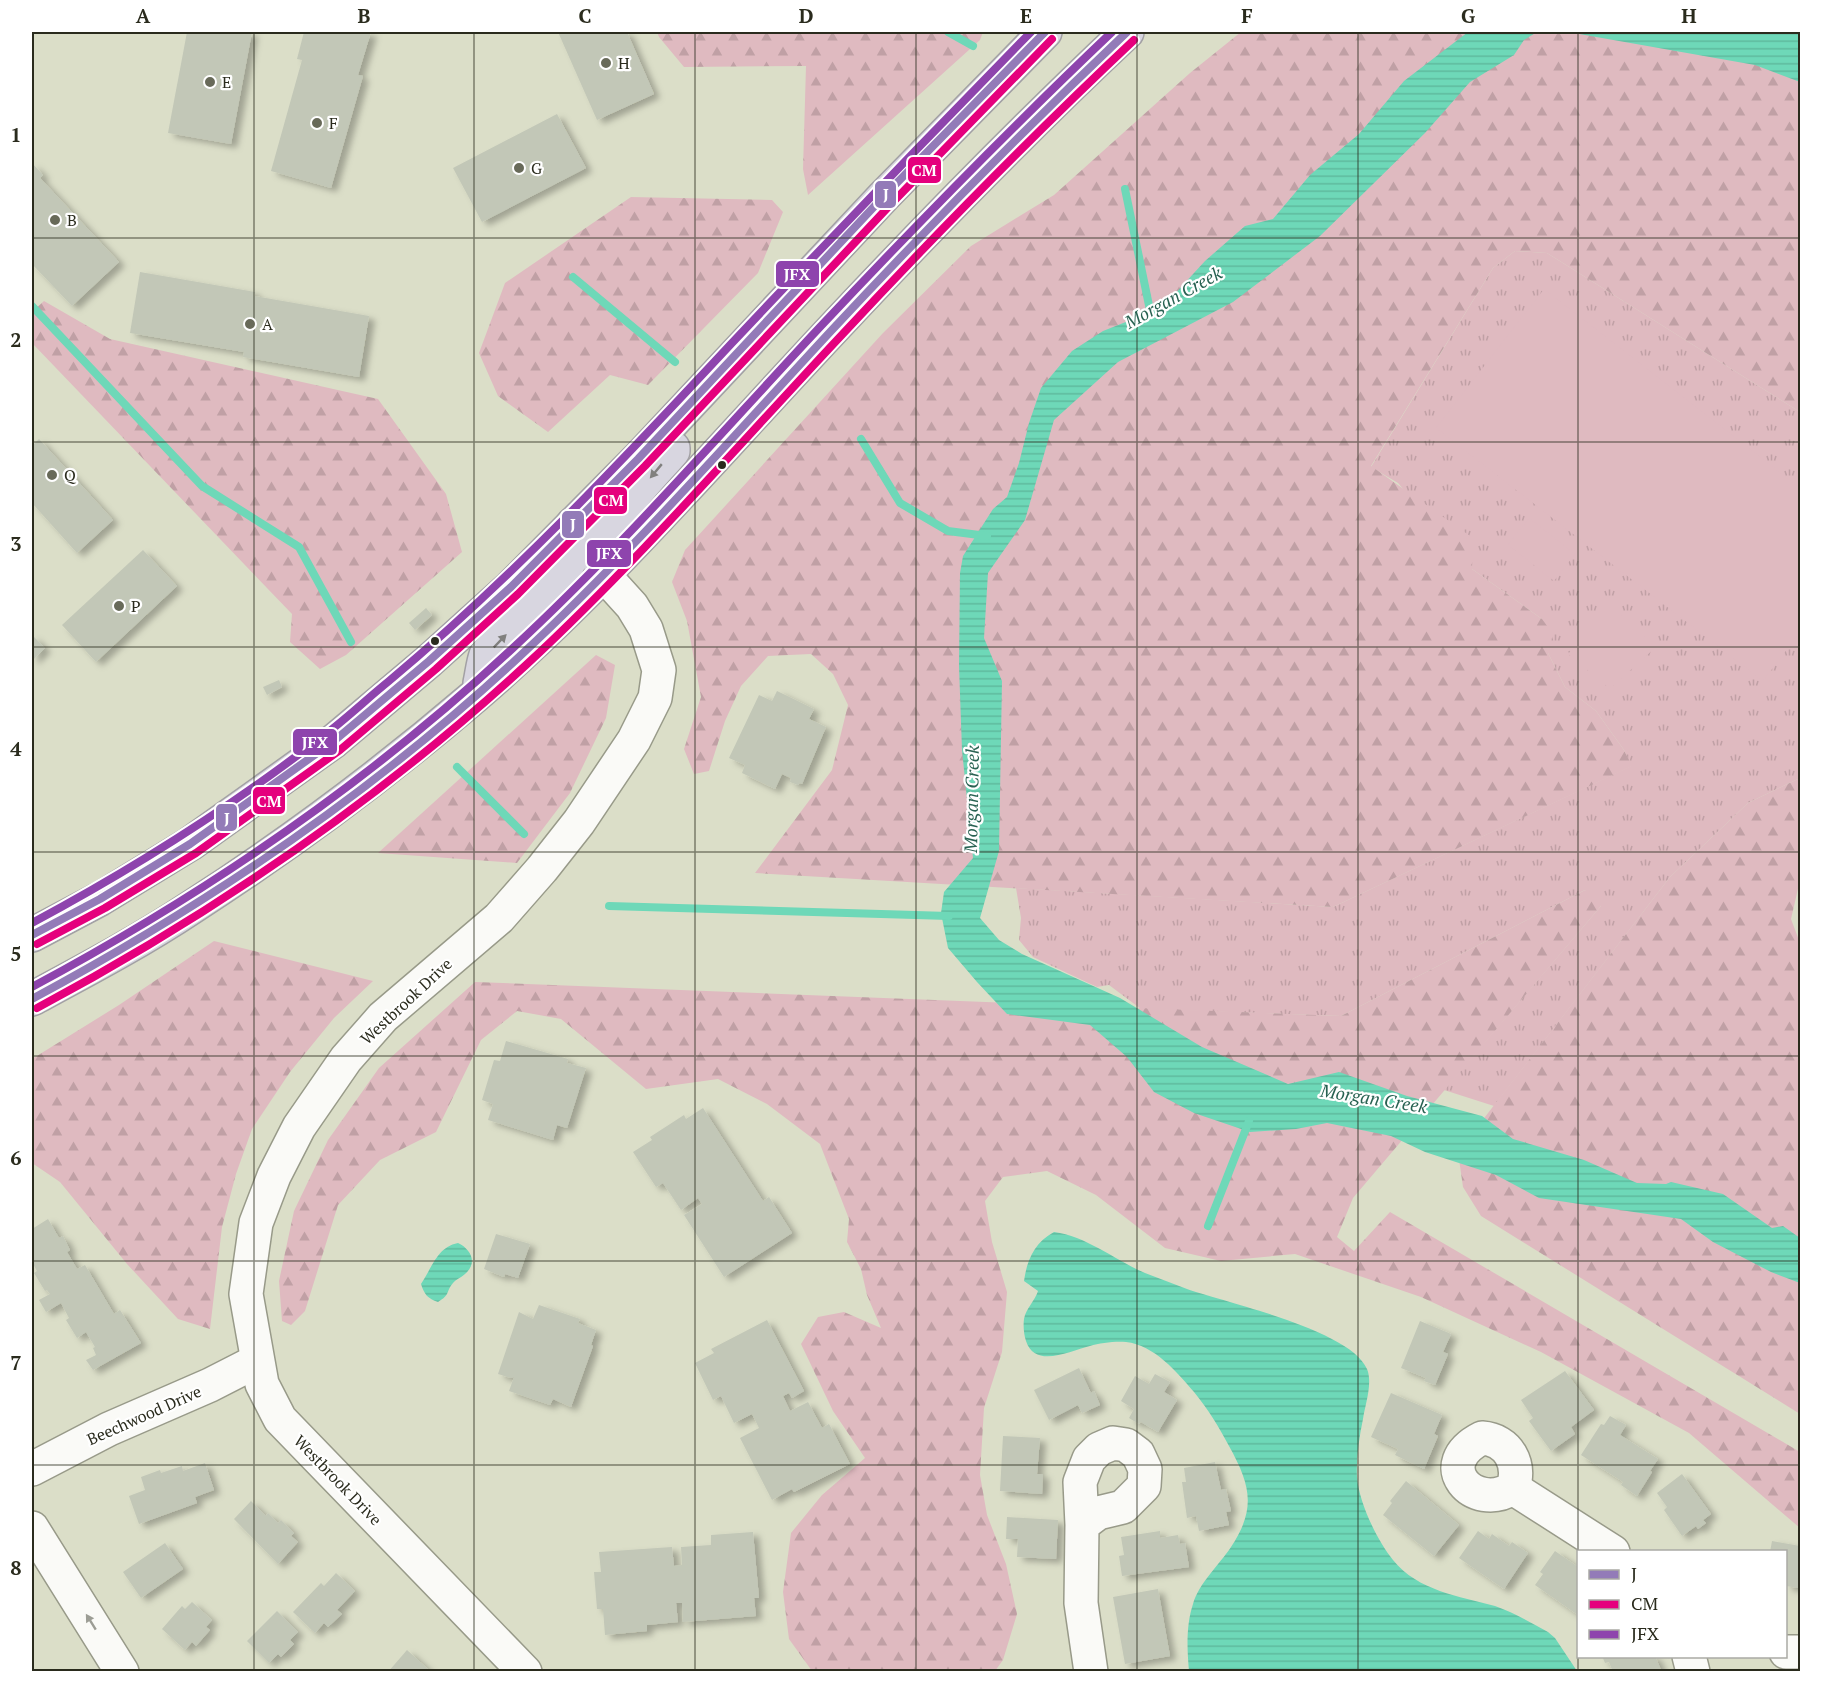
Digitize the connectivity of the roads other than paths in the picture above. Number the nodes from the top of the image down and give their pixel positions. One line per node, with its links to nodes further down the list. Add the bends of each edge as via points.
1 (1046, 32): 3 (highway, via 884,196)
2 (1127, 32): 5 (highway, via 914,245)
3 (675, 419): 4 (highway); 5 (highway, one-way to 5, via 673,451 605,538 599,559)
4 (573, 524): 6 (highway, one-way to 4, via 486,655 537,602 576,552 579,533); 7 (highway, via 511,587 334,741 190,844 100,899)
5 (603, 574): 6 (highway); 9 (street, Westbrook Drive, via 632,606 646,629 658,670 656,698 622,758 542,869 499,918 383,1017 346,1059 299,1127 256,1224 246,1294)
6 (478, 693): 8 (highway, via 339,804 199,903)
7 (32, 934)
8 (32, 999)
9 (257, 1361): 10 (street, Beechwood Drive); 16 (street, Westbrook Drive, via 262,1384 280,1419)
10 (32, 1468)
11 (1513, 1488): 14 (street)
12 (1082, 1525): 17 (street, via 1081,1603)
13 (32, 1528): 15 (street, one-way to 13)
14 (1611, 1550)
15 (122, 1671)
16 (525, 1671)
17 (1091, 1671)

